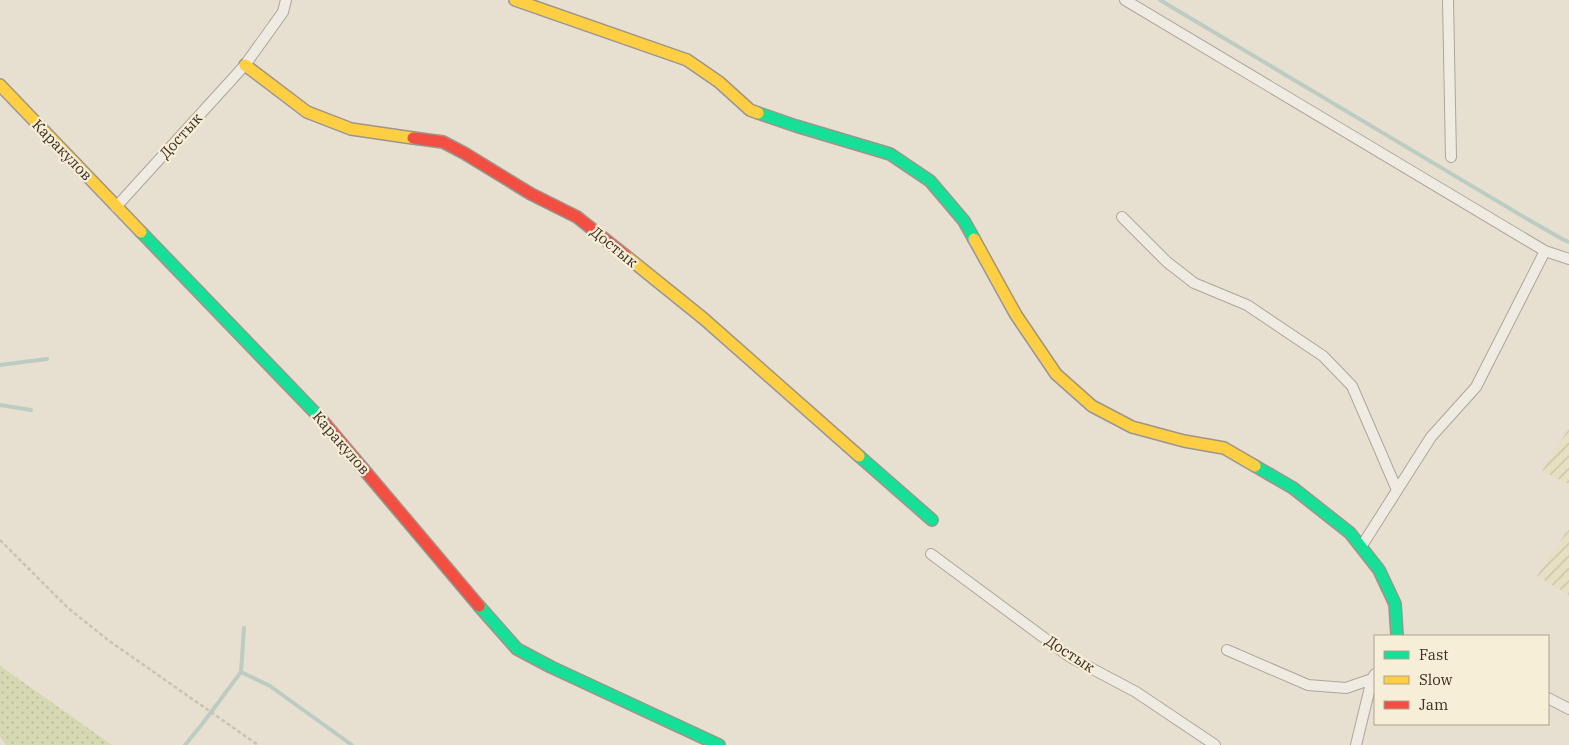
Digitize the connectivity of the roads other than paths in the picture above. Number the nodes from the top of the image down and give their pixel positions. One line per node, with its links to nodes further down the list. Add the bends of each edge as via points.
1 (286, 0): 5 (street, Достык, via 284,12)
2 (515, 0): 14 (street, via 687,60 719,82 750,110 890,154 930,181 964,221 1016,315 1056,374 1092,406 1132,427 1224,448 1293,488 1350,533)
3 (1124, 0): 10 (street)
4 (1448, 0): 7 (street)
5 (245, 65): 8 (street, Достык); 13 (street, Достык, via 307,112 351,129 443,142 577,217 704,319)
6 (0, 84): 8 (street, Каракулов)
7 (1451, 157)
8 (116, 207): 21 (street, Каракулов, via 329,427 517,649)
9 (1122, 217): 12 (street, via 1167,262 1194,283 1246,305 1323,356 1352,386)
10 (1545, 251): 11 (street); 12 (street, via 1476,387 1431,437)
11 (1569, 259)
12 (1397, 490): 14 (street)
13 (932, 520)
14 (1361, 547): 16 (street, via 1379,570 1395,604)
15 (931, 554): 22 (street, Достык, via 1070,657 1136,692)
16 (1397, 635)
17 (1227, 650): 18 (street, via 1308,685 1346,688)
18 (1374, 676): 23 (street)
19 (1549, 699): 20 (street)
20 (1569, 709)
21 (719, 745)
22 (1215, 745)
23 (1356, 745)

